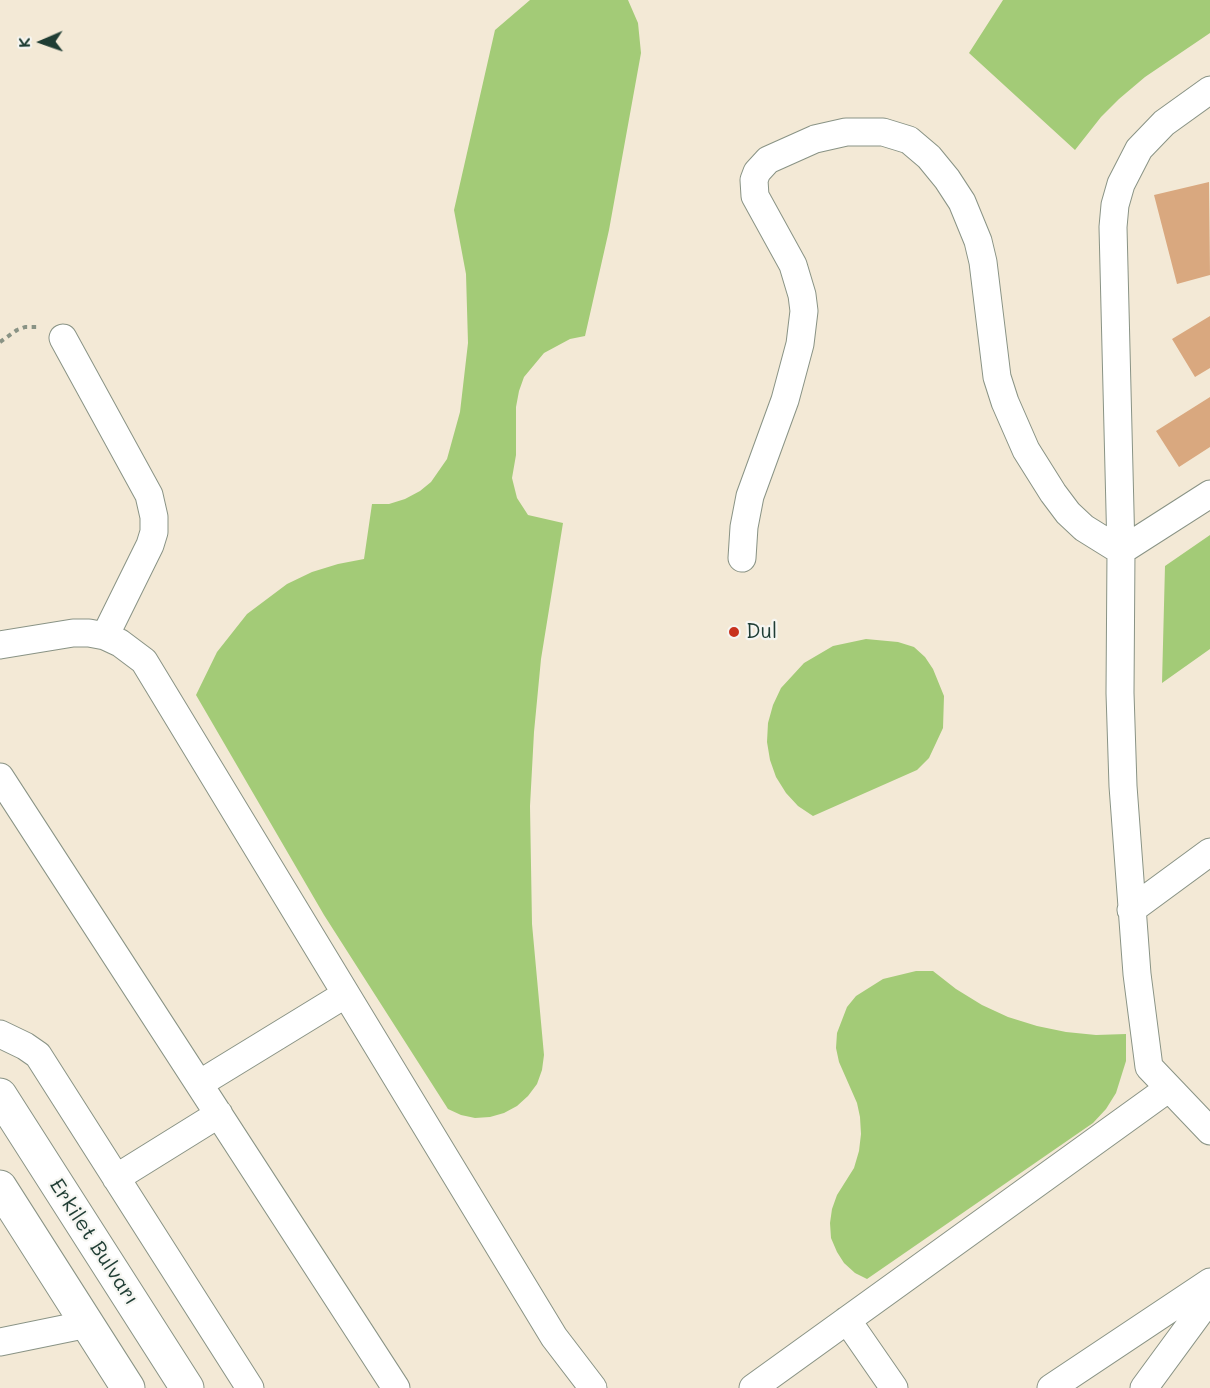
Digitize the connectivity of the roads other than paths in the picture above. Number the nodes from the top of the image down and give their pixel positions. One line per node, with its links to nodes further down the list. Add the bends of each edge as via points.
1 (1210, 90): 4 (street, via 1164,123 1139,149 1115,205)
2 (63, 338): 6 (street, via 149,495 154,518 150,545)
3 (1210, 494): 4 (street)
4 (1121, 551): 5 (street, via 1068,513 1038,472 1014,427 997,377 978,241 955,190 929,157 909,140 884,132 856,130 791,148 762,165 754,180 755,196 793,265 804,311 785,400 750,496); 10 (street, via 1120,704)
5 (742, 558)
6 (105, 636): 7 (street, via 73,633); 11 (street, via 133,651 153,674)
7 (0, 645)
8 (0, 777): 13 (street)
9 (1210, 852): 10 (street)
10 (1131, 909): 14 (street, via 1149,1067)
11 (346, 994): 13 (street); 29 (street, via 554,1337)
12 (0, 1034): 18 (street, via 38,1055)
13 (199, 1084): 16 (street)
14 (1169, 1088): 17 (street); 22 (street)
15 (0, 1095): 26 (main road, Erkilet Bulvarı)
16 (219, 1114): 18 (street); 28 (street)
17 (1210, 1131)
18 (116, 1178): 27 (street)
19 (0, 1187): 23 (main road)
20 (1210, 1282): 32 (street)
21 (1210, 1298): 33 (street)
22 (847, 1320): 30 (street); 31 (street)
23 (88, 1324): 24 (street); 25 (main road)
24 (0, 1342)
25 (128, 1388)
26 (187, 1388)
27 (250, 1388)
28 (396, 1388)
29 (593, 1388)
30 (753, 1388)
31 (894, 1388)
32 (1052, 1388)
33 (1144, 1388)

